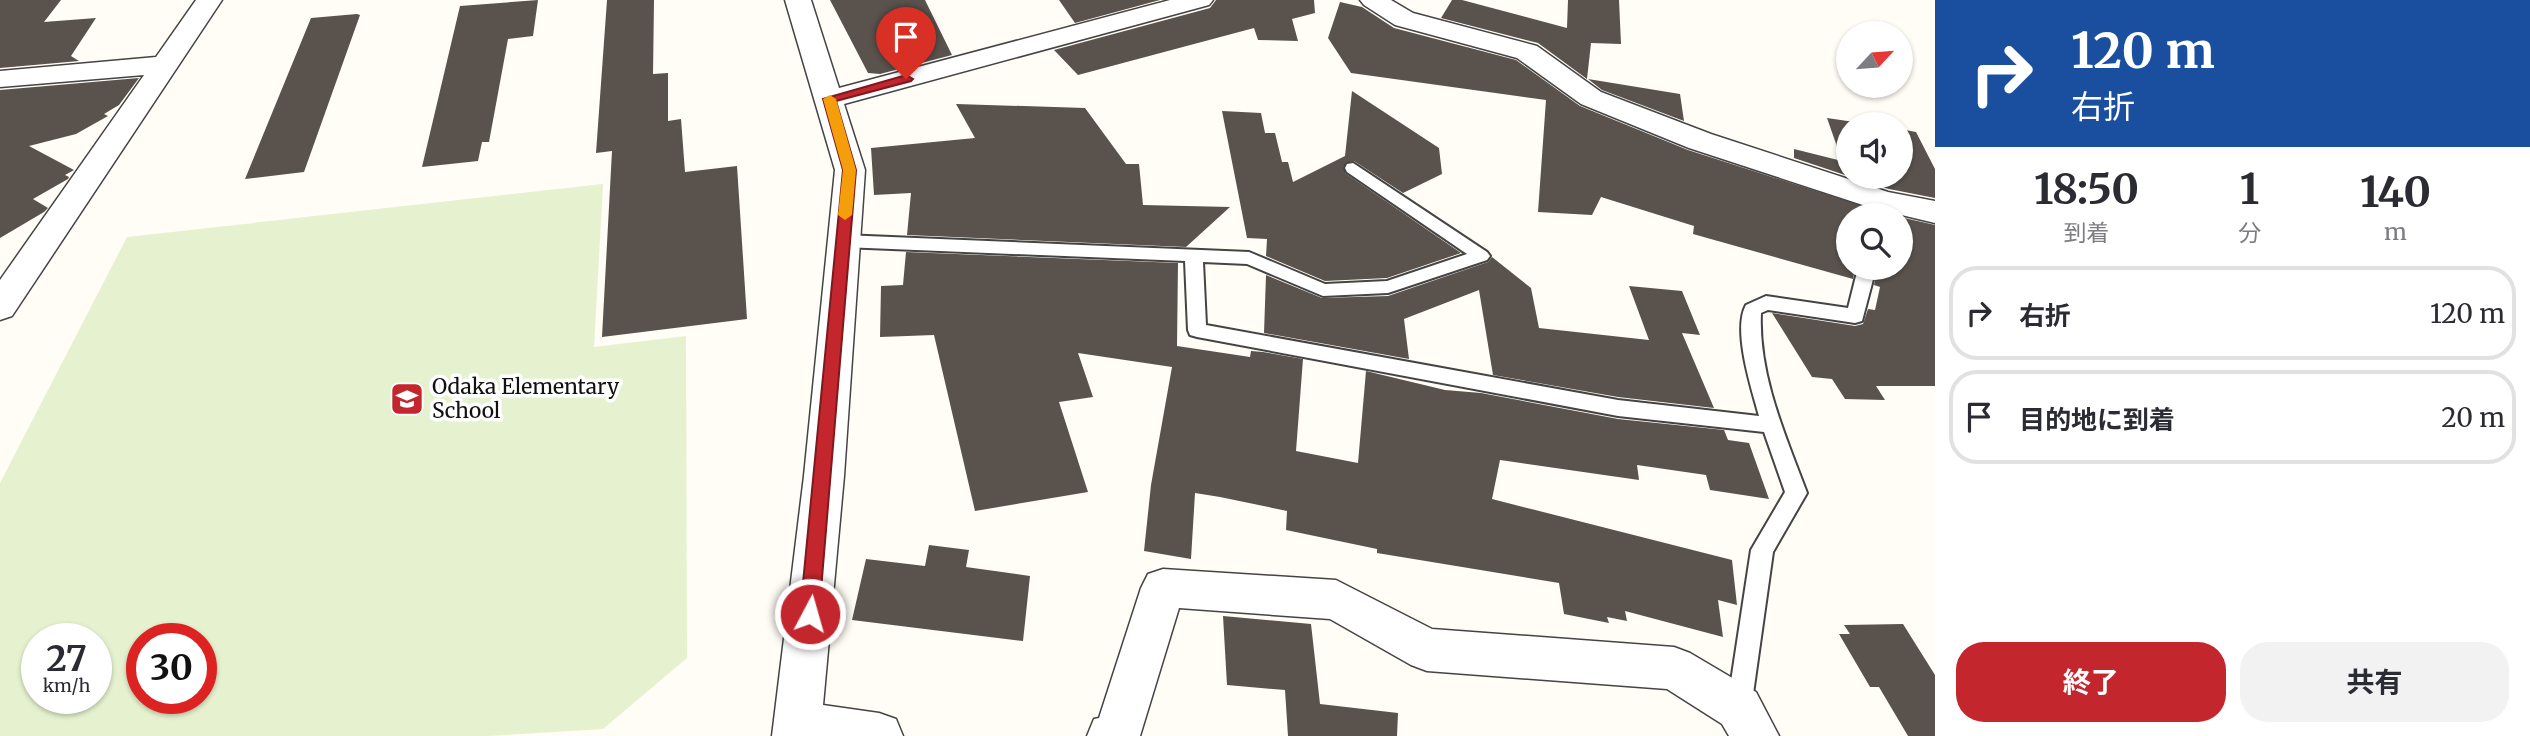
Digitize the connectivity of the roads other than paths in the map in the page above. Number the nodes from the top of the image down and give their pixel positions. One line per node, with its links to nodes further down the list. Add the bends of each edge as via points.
1 (209, 0): 5 (street)
2 (798, 0): 7 (street)
3 (1200, 0): 7 (street)
4 (1373, 0): 9 (street, via 1404,19 1527,52 1591,99)
5 (162, 65): 6 (street); 15 (street)
6 (0, 79)
7 (829, 99): 12 (street, via 850,170)
8 (1353, 167): 13 (lane, via 1481,256 1388,287 1323,290 1249,258)
9 (1868, 203)
10 (1913, 210): 11 (street)
11 (1935, 212)
12 (843, 241): 13 (lane); 18 (street)
13 (1194, 256): 16 (lane, via 1196,330 1618,408)
14 (1864, 280): 16 (lane, via 1855,316 1766,303 1752,310 1749,328)
15 (0, 307)
16 (1771, 425): 17 (lane, via 1796,493 1762,550)
17 (1747, 722): 20 (street, via 1674,668 1427,650 1336,600 1163,588 1117,734)
18 (797, 730): 19 (street)
19 (879, 736)
20 (1111, 736)

